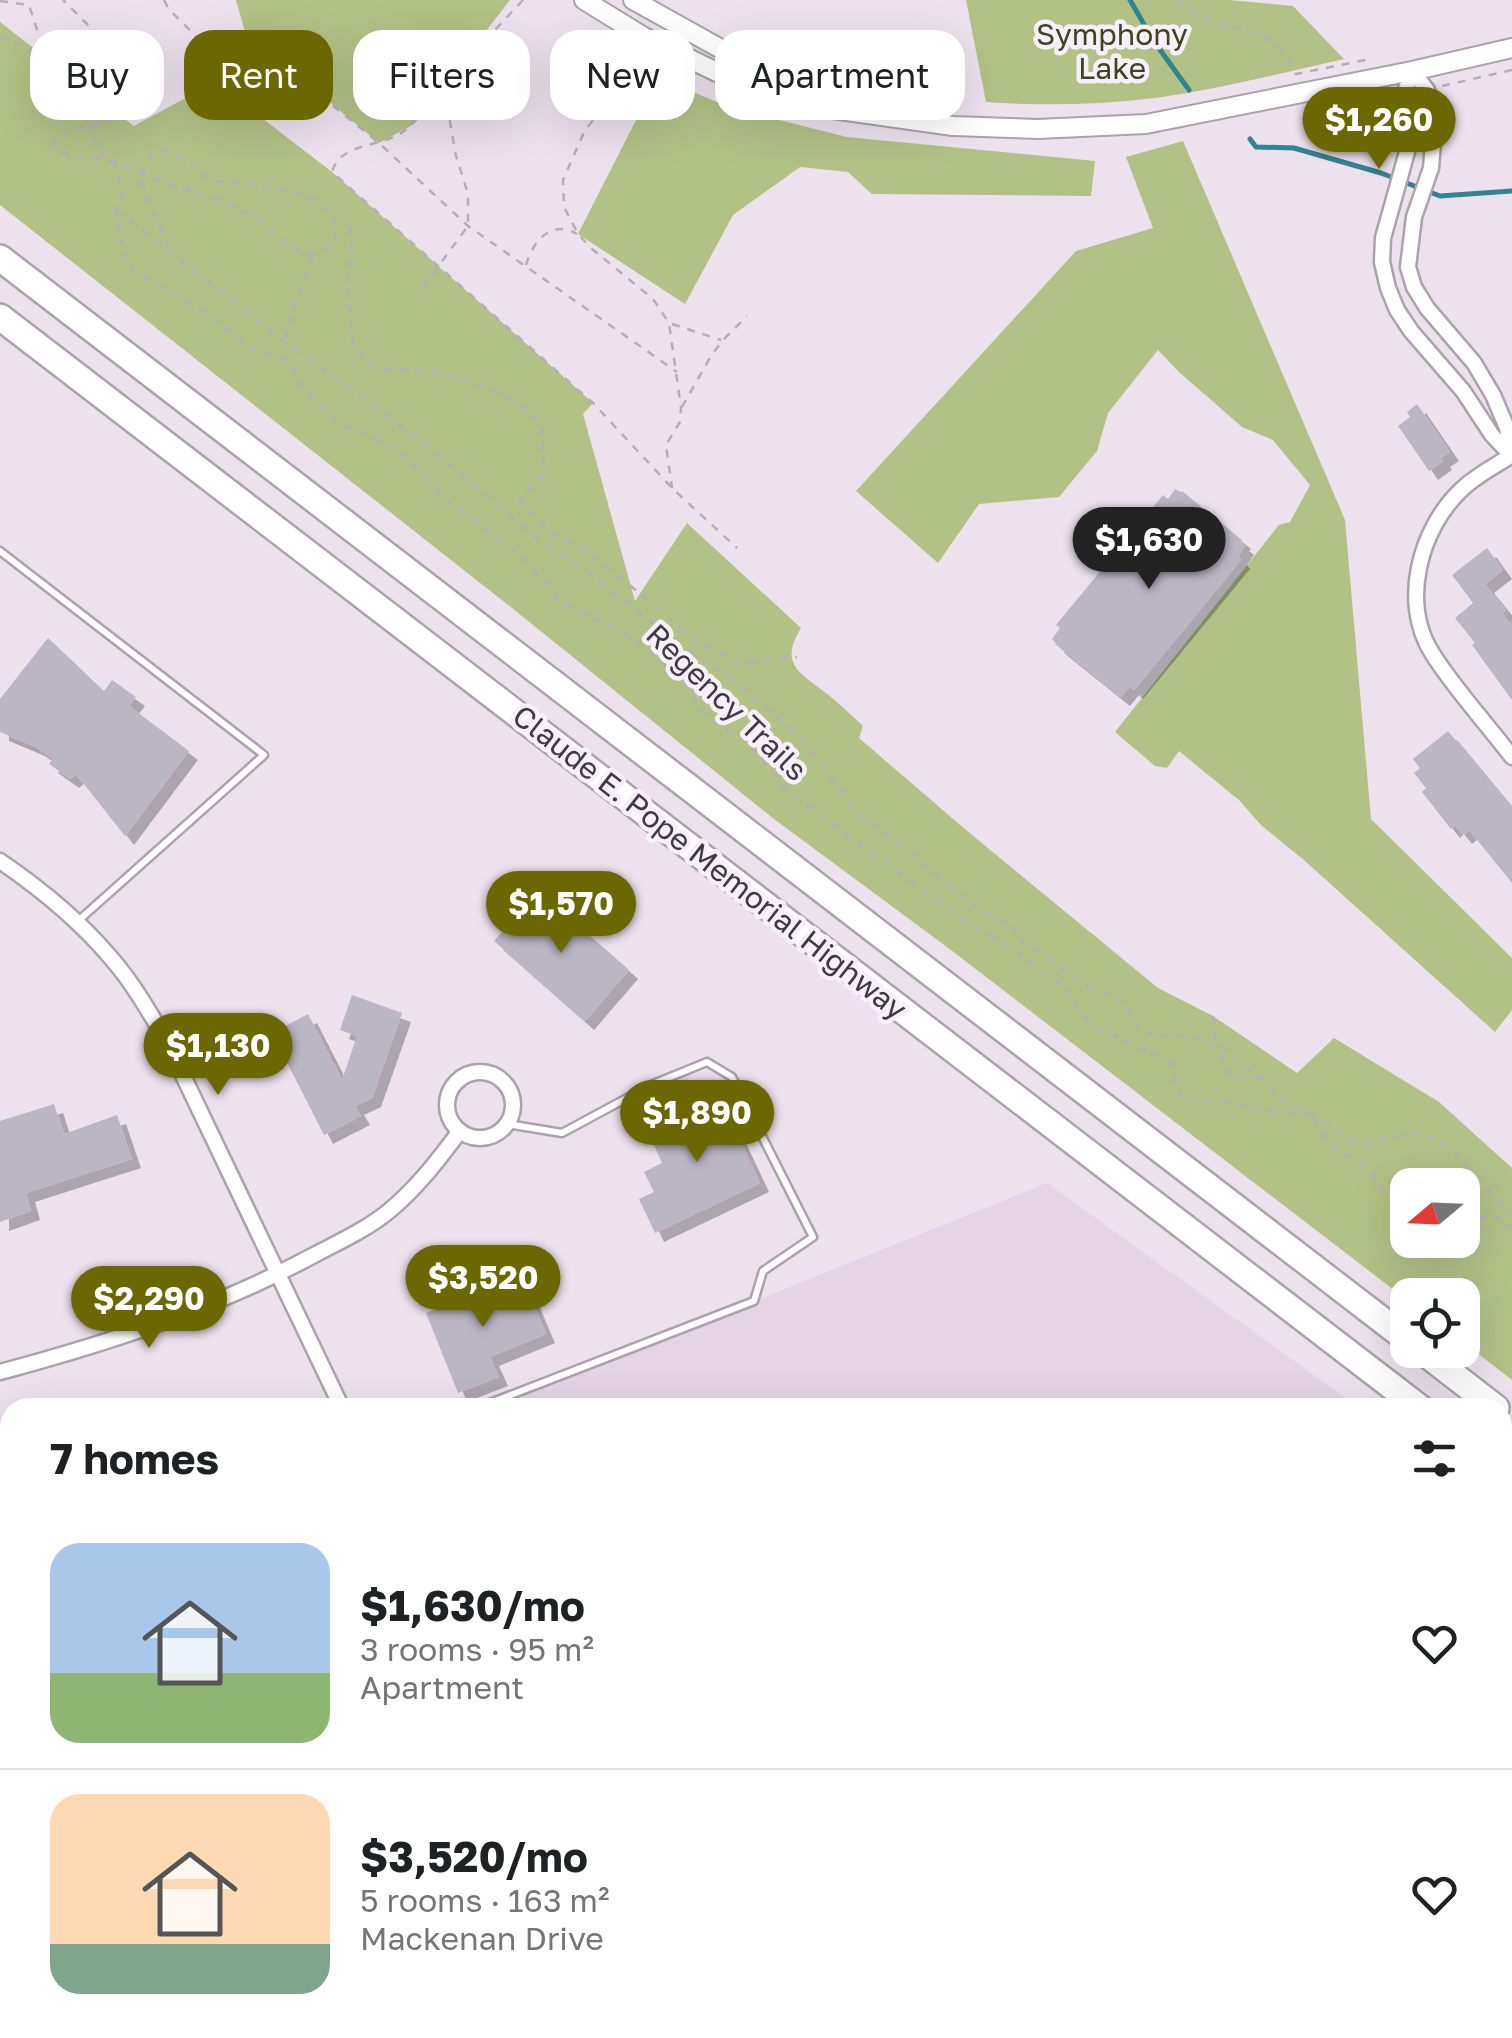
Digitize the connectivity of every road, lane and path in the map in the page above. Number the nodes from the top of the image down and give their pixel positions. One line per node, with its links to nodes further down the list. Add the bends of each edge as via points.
1 (63, 0): 7 (path, via 100,37 91,67 60,64 40,36 30,5)
2 (164, 0): 27 (path, via 212,54 260,92 332,104)
3 (523, 0): 8 (path)
4 (584, 0): 16 (street)
5 (633, 0): 10 (street)
6 (1177, 0): 13 (path, via 1212,22 1270,40 1296,74)
7 (0, 2)
8 (495, 30)
9 (0, 37): 12 (path)
10 (715, 47)
11 (1512, 48): 15 (street)
12 (30, 50)
13 (1370, 57)
14 (1512, 70): 17 (path)
15 (1412, 71): 25 (street, via 1146,124 1038,129); 47 (street, via 1426,90 1434,129 1408,267 1427,308 1493,394); 47 (street, via 1404,95 1407,152 1382,262 1392,300 1411,331)
16 (715, 72)
17 (1442, 86)
18 (1388, 98): 19 (path)
19 (1378, 100)
20 (86, 120): 26 (path)
21 (112, 120): 26 (path)
22 (417, 120): 27 (path)
23 (450, 120): 32 (path, via 468,194)
24 (593, 120): 33 (path, via 563,180 564,207)
25 (912, 120)
26 (89, 125): 28 (path, via 99,152); 28 (path, via 58,136 57,150)
27 (379, 144): 32 (path); 37 (path, via 344,153 332,172)
28 (114, 161): 29 (path); 30 (path, Regency Trails, via 123,192)
29 (140, 174): 34 (path, Regency Trails); 35 (path, via 217,198); 35 (path, via 151,155 168,150 211,181 308,196 330,212 336,240)
30 (116, 212): 34 (path, Regency Trails); 57 (path, Regency Trails, via 124,259 134,272 202,310 252,349 290,362 305,392 340,424 396,450 443,497 524,558 562,604 626,633 678,674 708,719 747,741 787,791 1067,988 1097,1028 1169,1061 1182,1096)
31 (350, 226): 51 (path, Regency Trails, via 353,258 346,284 353,345 377,370 446,376 518,404 542,424 544,476 520,502 536,519 698,642 742,664)
32 (468, 226): 37 (path); 38 (path)
33 (578, 234): 38 (path, via 550,230); 42 (path, via 653,299)
34 (172, 254): 44 (path, Regency Trails)
35 (310, 256): 44 (path)
36 (0, 258): 65 (highway, Claude E. Pope Memorial Highway)
37 (439, 265): 39 (path); 48 (path, via 594,403)
38 (526, 266): 45 (path)
39 (423, 287)
40 (0, 316): 70 (highway, Claude E. Pope Memorial Highway)
41 (747, 316): 43 (path)
42 (668, 323): 43 (path); 45 (path)
43 (722, 341): 46 (path)
44 (285, 342): 56 (path, Regency Trails, via 539,540 730,677 801,738 858,814 972,904 1010,924 1023,944 1078,982 1121,1001 1144,1033 1201,1038 1216,1048 1230,1076)
45 (677, 372): 46 (path)
46 (681, 408): 48 (path, via 666,446)
47 (1512, 456): 52 (street, via 1449,502 1431,529 1417,585 1430,652)
48 (672, 489): 49 (path)
49 (737, 548)
50 (0, 551): 54 (lane, via 264,755)
51 (797, 657)
52 (1512, 757)
53 (0, 862): 54 (street)
54 (77, 922): 64 (street, via 113,959 167,1042)
55 (1213, 1016): 56 (path, Regency Trails, via 1216,1039)
56 (1264, 1079): 57 (path, Regency Trails, via 1283,1102)
57 (1309, 1114): 60 (path, Regency Trails, via 1334,1147 1370,1168); 61 (path, Regency Trails, via 1354,1142 1408,1134 1435,1138)
58 (507, 1124): 59 (street, via 480,1138); 59 (street, via 513,1105 506,1085 478,1072 451,1090 448,1113); 69 (lane, via 562,1133 708,1062 732,1077 813,1238 763,1270 754,1301)
59 (460, 1132): 64 (street, via 388,1211)
60 (1390, 1195)
61 (1512, 1214)
62 (1480, 1218): 63 (path, via 1499,1217)
63 (1512, 1229)
64 (280, 1274): 67 (street, via 106,1343); 68 (street)
65 (1390, 1326)
66 (1444, 1368): 71 (highway)
67 (0, 1372)
68 (337, 1398)
69 (503, 1398)
70 (1407, 1398)
71 (1483, 1398)

